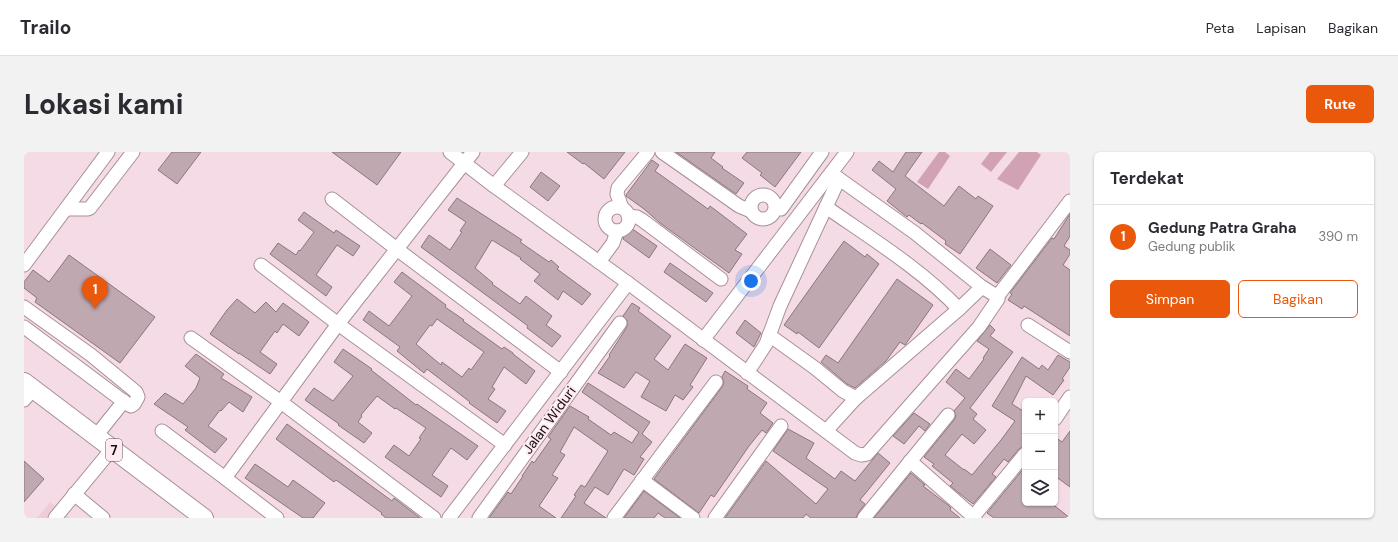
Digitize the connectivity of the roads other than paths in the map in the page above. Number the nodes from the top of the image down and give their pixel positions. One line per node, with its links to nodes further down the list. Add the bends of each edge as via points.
1 (108, 152): 16 (street)
2 (133, 152): 16 (street, via 90,208)
3 (450, 152): 10 (street)
4 (473, 152): 10 (street)
5 (522, 152): 12 (street)
6 (648, 152): 19 (street, via 618,188 617,194)
7 (662, 152): 18 (street, via 739,206)
8 (822, 152): 17 (street)
9 (847, 152): 11 (street)
10 (465, 164): 12 (street); 22 (street)
11 (835, 176): 15 (street); 20 (street); 28 (street, via 915,233)
12 (494, 186): 23 (street)
13 (332, 199): 22 (street)
14 (1070, 201): 29 (street)
15 (826, 207): 31 (street, via 909,266); 36 (street)
16 (66, 209): 24 (street)
17 (778, 209): 18 (street, via 763,219); 18 (street, via 772,200 762,196 753,201); 20 (street)
18 (751, 211)
19 (625, 212): 21 (street, via 628,222 622,230); 21 (street, via 617,207 607,212 607,227); 26 (street, via 642,220)
20 (798, 217): 38 (street)
21 (617, 231): 23 (street)
22 (398, 250): 33 (street); 42 (street)
23 (599, 262): 27 (street)
24 (24, 265)
25 (261, 265): 33 (street)
26 (721, 279)
27 (628, 283): 38 (street); 42 (street)
28 (982, 286): 29 (street); 31 (street)
29 (997, 297): 54 (street, via 979,327 867,454 855,452)
30 (24, 307): 40 (street)
31 (959, 310): 47 (street)
32 (620, 323): 70 (street, Jalan Widuri)
33 (338, 324): 49 (street); 56 (street)
34 (1028, 325): 39 (street)
35 (24, 327): 41 (street)
36 (769, 335): 43 (street, via 763,350); 47 (street)
37 (191, 338): 49 (street)
38 (703, 340): 43 (street)
39 (1070, 352)
40 (91, 355): 41 (street); 48 (street, via 136,392 138,397 134,404 131,406)
41 (81, 370): 48 (street)
42 (561, 372): 56 (street)
43 (748, 373): 54 (street)
44 (716, 382): 61 (street)
45 (27, 390): 55 (highway, 7)
46 (1070, 397): 51 (street)
47 (856, 398): 54 (street)
48 (124, 401): 55 (street)
49 (281, 402): 60 (street); 68 (street)
50 (948, 415): 59 (street)
51 (1058, 415)
52 (781, 426): 73 (street)
53 (162, 431): 60 (street)
54 (826, 431)
55 (96, 436): 57 (highway, 7)
56 (504, 445): 69 (street)
57 (112, 449): 62 (street); 66 (highway, 7)
58 (1022, 458): 63 (street)
59 (910, 461): 63 (street); 74 (street)
60 (225, 478): 67 (street)
61 (642, 480): 71 (street); 72 (street)
62 (74, 494): 64 (street); 65 (street)
63 (974, 517)
64 (55, 518)
65 (103, 518)
66 (204, 518)
67 (277, 518)
68 (434, 518)
69 (449, 518)
70 (479, 518)
71 (614, 518)
72 (693, 518)
73 (715, 518)
74 (864, 518)

